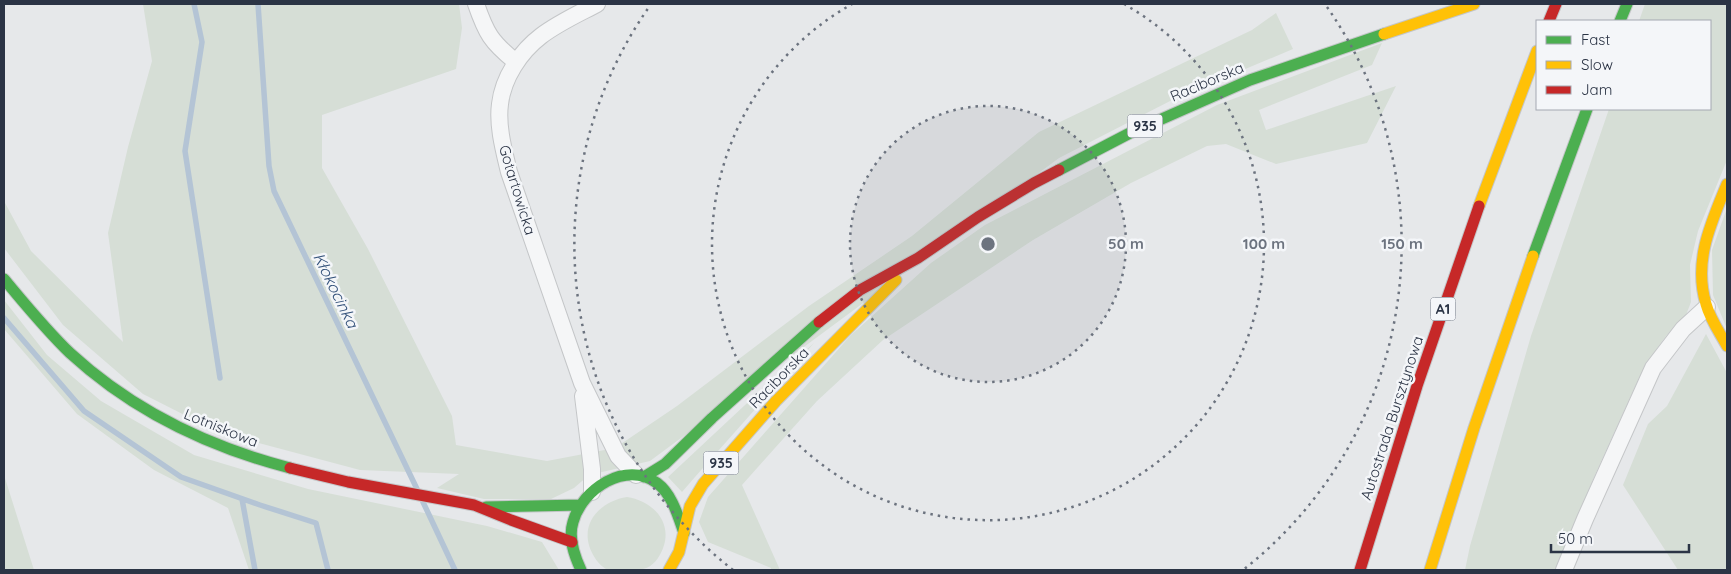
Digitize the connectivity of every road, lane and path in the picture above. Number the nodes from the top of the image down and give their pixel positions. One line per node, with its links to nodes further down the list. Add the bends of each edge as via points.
1 (476, 4): 9 (street, via 488,36)
2 (597, 4): 9 (street, Gotartowicka, via 539,37)
3 (1474, 4): 12 (main road, Raciborska / 935, via 1250,80 1137,130 1019,192)
4 (1556, 4): 6 (main road)
5 (1627, 4): 7 (main road)
6 (1549, 20)
7 (1620, 20)
8 (1536, 54): 25 (main road, Autostrada Bursztynowa / A1, via 1465,244)
9 (516, 62): 16 (street, Gotartowicka, via 500,104 504,151)
10 (1587, 110): 26 (main road, via 1528,269)
11 (1727, 184): 14 (main road, via 1703,244 1699,268)
12 (918, 258): 17 (main road, Raciborska / 935, via 860,290 829,313 665,464); 21 (main road, Raciborska / 935, via 776,401 709,476 690,506)
13 (4, 279): 20 (main road, Lotniskowa, via 23,305 97,376 129,400 190,434 224,448 320,476)
14 (1706, 307): 15 (main road); 27 (street, via 1683,329 1653,368)
15 (1727, 346)
16 (582, 383): 17 (street, Gotartowicka, via 618,456); 18 (street, Gotartowicka)
17 (640, 476): 18 (main road, 935, via 629,474 609,480); 21 (main road, via 655,482 667,496)
18 (592, 492): 19 (main road, 935)
19 (581, 505): 20 (main road, Lotniskowa); 22 (main road, 935, via 573,522)
20 (479, 507): 22 (main road, Lotniskowa)
21 (684, 533): 24 (main road, 935, via 679,552)
22 (572, 542): 23 (main road, 935)
23 (581, 570)
24 (668, 570)
25 (1360, 570)
26 (1430, 570)
27 (1564, 570)

